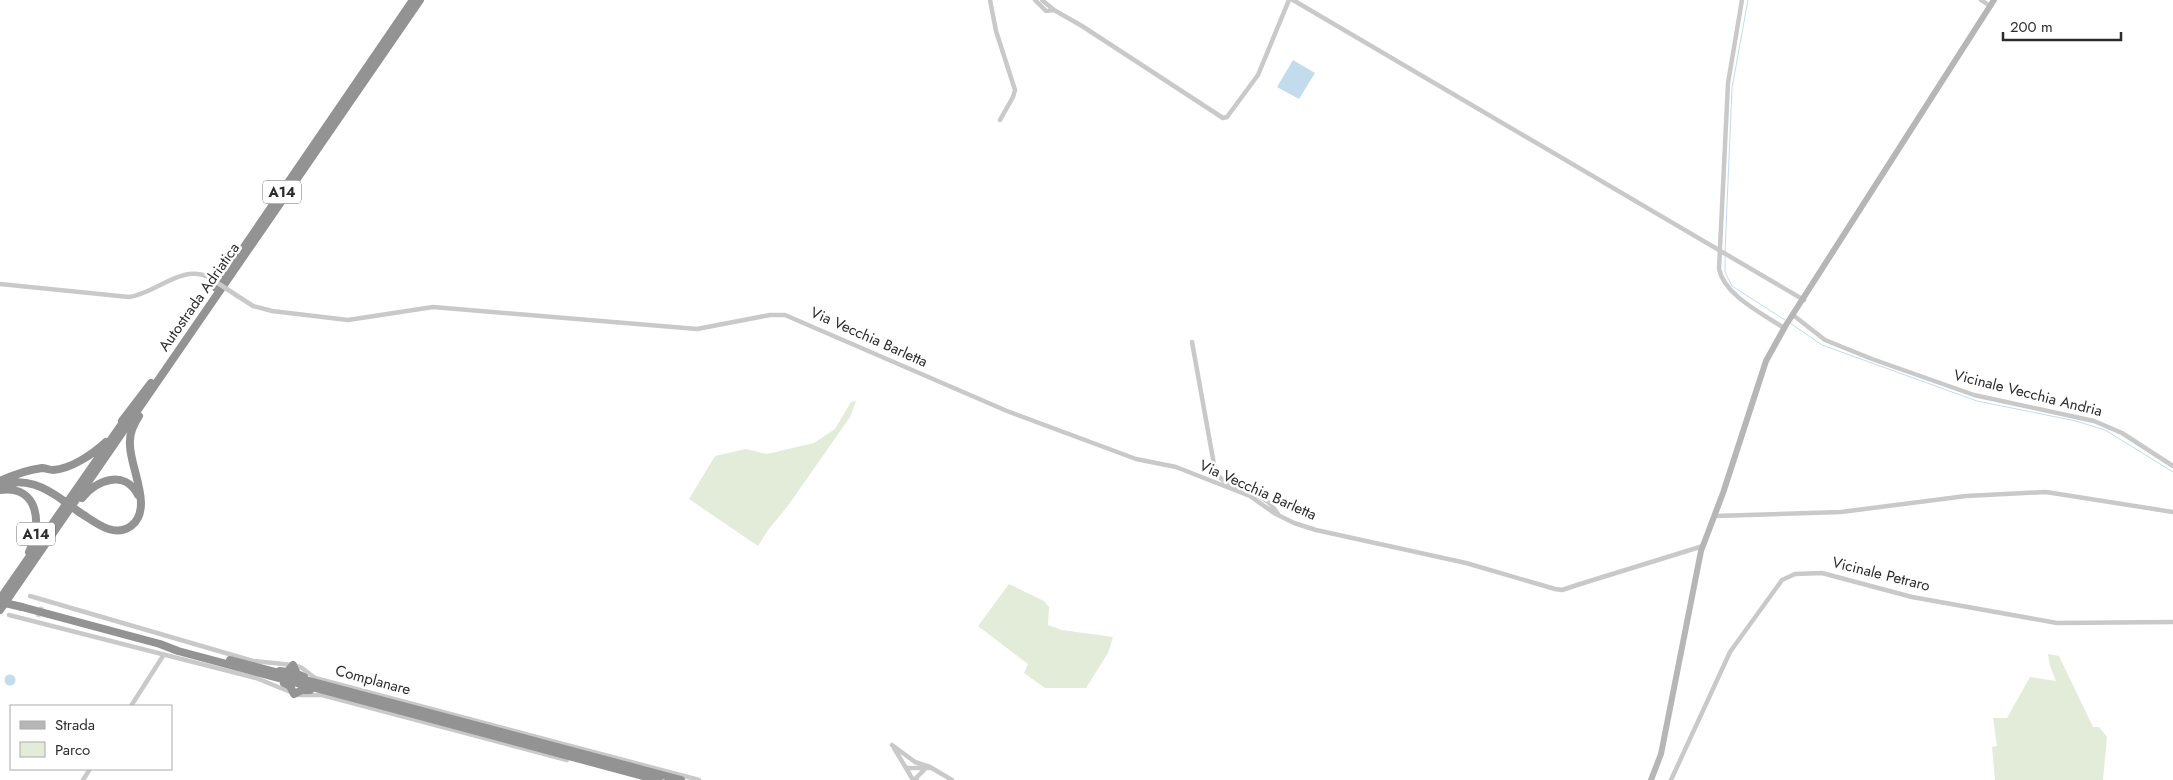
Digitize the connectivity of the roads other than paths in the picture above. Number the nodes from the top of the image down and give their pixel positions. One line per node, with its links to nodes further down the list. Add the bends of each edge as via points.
1 (412, 0): 18 (highway, Autostrada Adriatica / A14)
2 (420, 0): 15 (highway, Autostrada Adriatica / A14)
3 (990, 0): 11 (street, via 996,31 1015,90)
4 (1035, 0): 10 (street, via 1046,11)
5 (1042, 0): 10 (street)
6 (1291, 0): 10 (street, via 1258,75 1223,118); 12 (street)
7 (1742, 0): 12 (street, Vicinale Vecchia Andria, via 1728,83)
8 (1981, 0): 9 (street)
9 (1992, 3): 14 (street)
10 (1054, 10)
11 (1000, 120)
12 (1721, 251): 14 (street); 16 (street, Vicinale Vecchia Andria, via 1721,279 1728,288)
13 (0, 284): 25 (street, Via Vecchia Barletta, bridge, via 129,297 190,272 210,278 253,306 348,320 432,308 697,329 770,314 785,314 1007,410 1136,459 1176,467 1250,496)
14 (1804, 300): 16 (street)
15 (209, 307): 23 (highway, A14, via 132,431 130,447 141,503); 27 (highway, Autostrada Adriatica / A14)
16 (1788, 322): 19 (street, Vicinale Vecchia Andria, via 1885,364 1974,395 2108,426); 24 (street, via 1766,361)
17 (1192, 342): 25 (street, via 1217,476 1268,502)
18 (151, 383): 20 (highway, A14, via 110,437 94,452 59,469 28,471); 29 (highway, Autostrada Adriatica / A14)
19 (2173, 466)
20 (0, 483): 23 (highway, A14, bridge, via 34,484 104,528 129,527)
21 (0, 490): 29 (highway, A14, via 15,491 25,496 34,509 38,524 29,552)
22 (2173, 512): 24 (street, via 2046,492 1966,496 1841,512)
23 (139, 516): 27 (highway, A14, via 138,497 128,484 114,479 95,486 79,502)
24 (1715, 516): 26 (street)
25 (1280, 517): 26 (street, Via Vecchia Barletta, via 1316,530 1466,563 1555,590)
26 (1703, 546): 53 (street)
27 (15, 587): 32 (highway, Autostrada Adriatica / A14)
28 (30, 596): 30 (street, Complanare)
29 (1, 598): 39 (highway, bridge, via 22,607 178,651)
30 (43, 600): 31 (street); 38 (street, Complanare, via 254,661)
31 (42, 606)
32 (0, 610)
33 (9, 616): 36 (street, Complanare)
34 (38, 617): 36 (street)
35 (2173, 622): 54 (street, Vicinale Petraro, via 2057,623 1912,596 1822,572 1795,574 1782,580 1730,652)
36 (37, 623): 37 (street, Complanare)
37 (163, 656): 42 (street, Complanare, via 256,678); 43 (street)
38 (294, 666): 39 (highway, via 287,672); 40 (highway, via 297,674); 50 (street, Complanare, via 315,678)
39 (271, 674): 40 (highway); 41 (highway); 42 (highway, via 290,686)
40 (312, 682): 49 (highway)
41 (321, 690): 42 (highway, via 304,689); 48 (highway)
42 (294, 694): 47 (street, Complanare, via 322,695)
43 (132, 705)
44 (914, 762): 45 (street); 46 (street, via 908,763); 46 (street, via 892,745)
45 (930, 767): 46 (street); 51 (street, via 921,771); 52 (street)
46 (906, 768): 51 (street)
47 (644, 780)
48 (658, 780)
49 (681, 780)
50 (699, 780)
51 (915, 780)
52 (952, 780)
53 (1653, 780)
54 (1671, 780)

